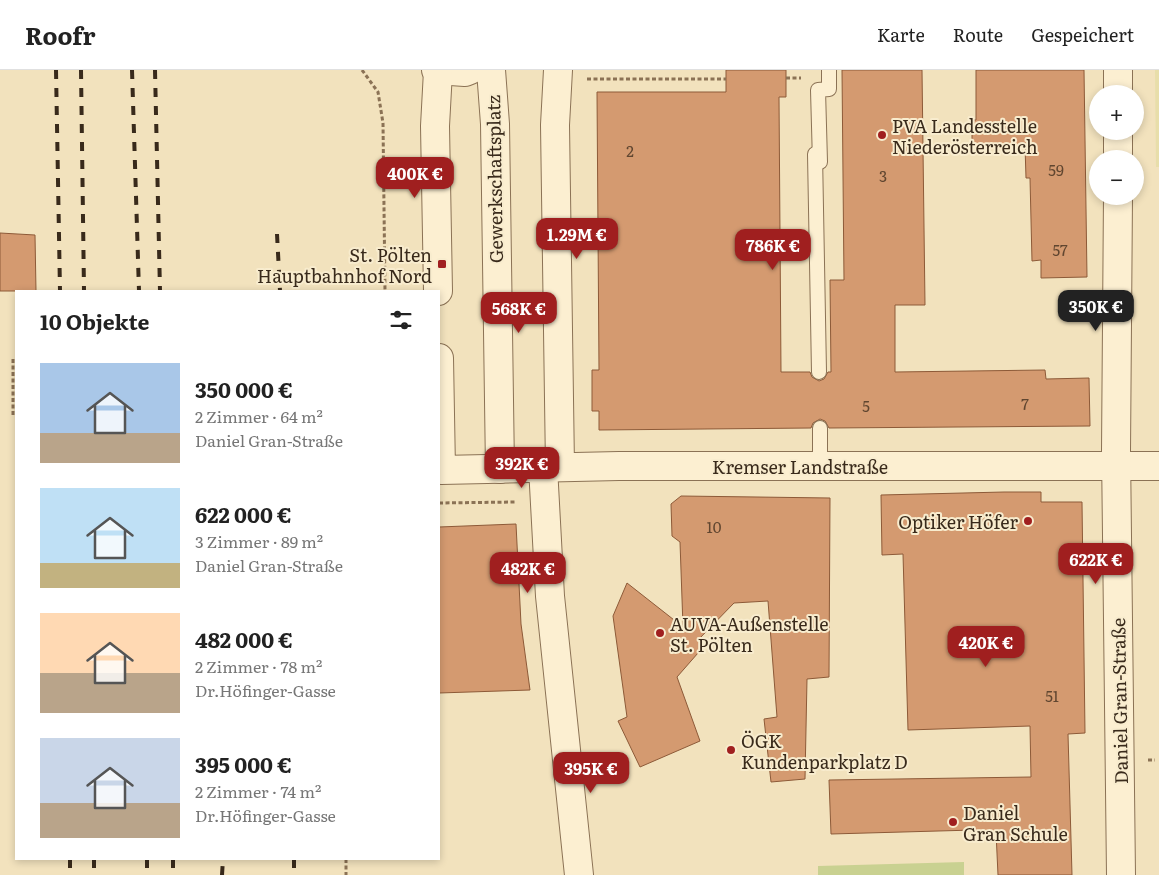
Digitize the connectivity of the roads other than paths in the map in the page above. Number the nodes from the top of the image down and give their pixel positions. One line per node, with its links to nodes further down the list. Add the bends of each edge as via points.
1 (470, 70): 5 (street)
2 (491, 70): 19 (street, Gewerkschaftsplatz, via 496,124)
3 (829, 70): 10 (lane, via 830,90 818,90)
4 (1118, 70): 7 (street)
5 (437, 71): 11 (street)
6 (558, 75): 17 (street, via 554,125)
7 (1118, 85)
8 (815, 154): 10 (lane)
9 (1118, 205): 18 (street, Daniel Gran-Straße)
10 (819, 228): 12 (lane)
11 (438, 290)
12 (819, 372)
13 (440, 414): 19 (street, Kremser Landstraße, via 441,470)
14 (820, 428): 15 (lane)
15 (820, 466): 17 (street, Kremser Landstraße); 18 (street, Kremser Landstraße)
16 (1159, 466): 18 (street, Kremser Landstraße)
17 (551, 467): 19 (street, Kremser Landstraße); 20 (street, via 550,596)
18 (1116, 467): 21 (street, Daniel Gran-Straße)
19 (500, 469)
20 (579, 875)
21 (1121, 875)

